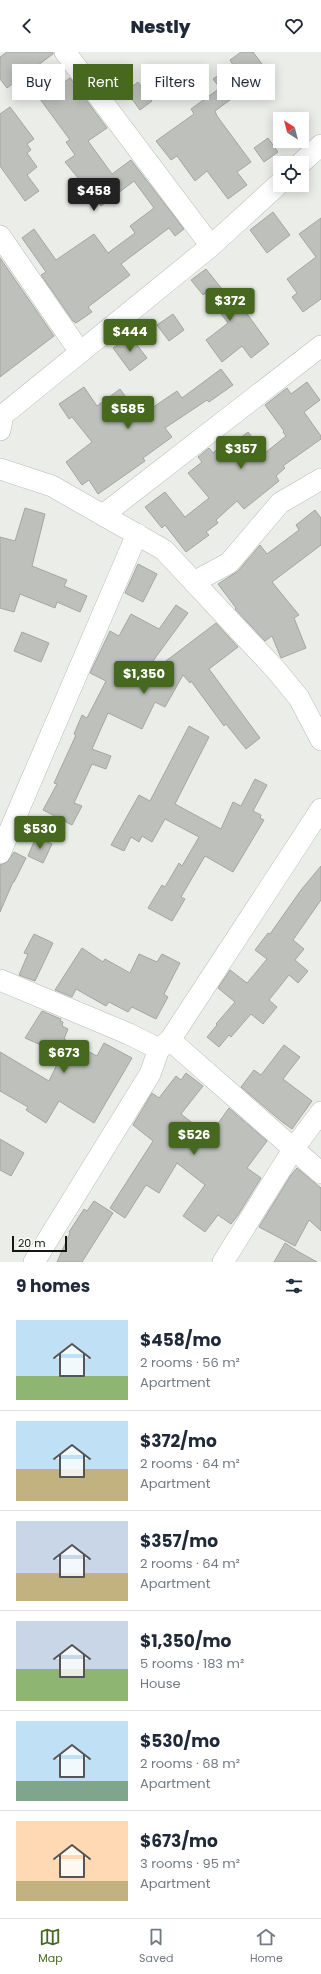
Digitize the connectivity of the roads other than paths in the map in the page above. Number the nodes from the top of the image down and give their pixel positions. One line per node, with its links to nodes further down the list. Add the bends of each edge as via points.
1 (64, 52): 6 (street)
2 (321, 145): 3 (street)
3 (309, 156)
4 (273, 189): 6 (street)
5 (0, 236): 8 (street)
6 (211, 246): 8 (street)
7 (321, 346): 12 (street)
8 (80, 352): 9 (street, via 3,416)
9 (0, 430)
10 (0, 469): 12 (street, via 52,486)
11 (321, 478): 14 (street, via 280,503 229,563)
12 (103, 515): 13 (street)
13 (137, 534): 14 (street, via 164,550); 17 (street)
14 (194, 582): 15 (street, via 299,698)
15 (321, 740)
16 (321, 809): 19 (street)
17 (0, 853)
18 (0, 980): 19 (street, via 129,1034)
19 (165, 1045): 21 (street); 23 (street, via 150,1074)
20 (321, 1112): 21 (street)
21 (294, 1148): 22 (street); 24 (street)
22 (321, 1173)
23 (34, 1262)
24 (223, 1262)

